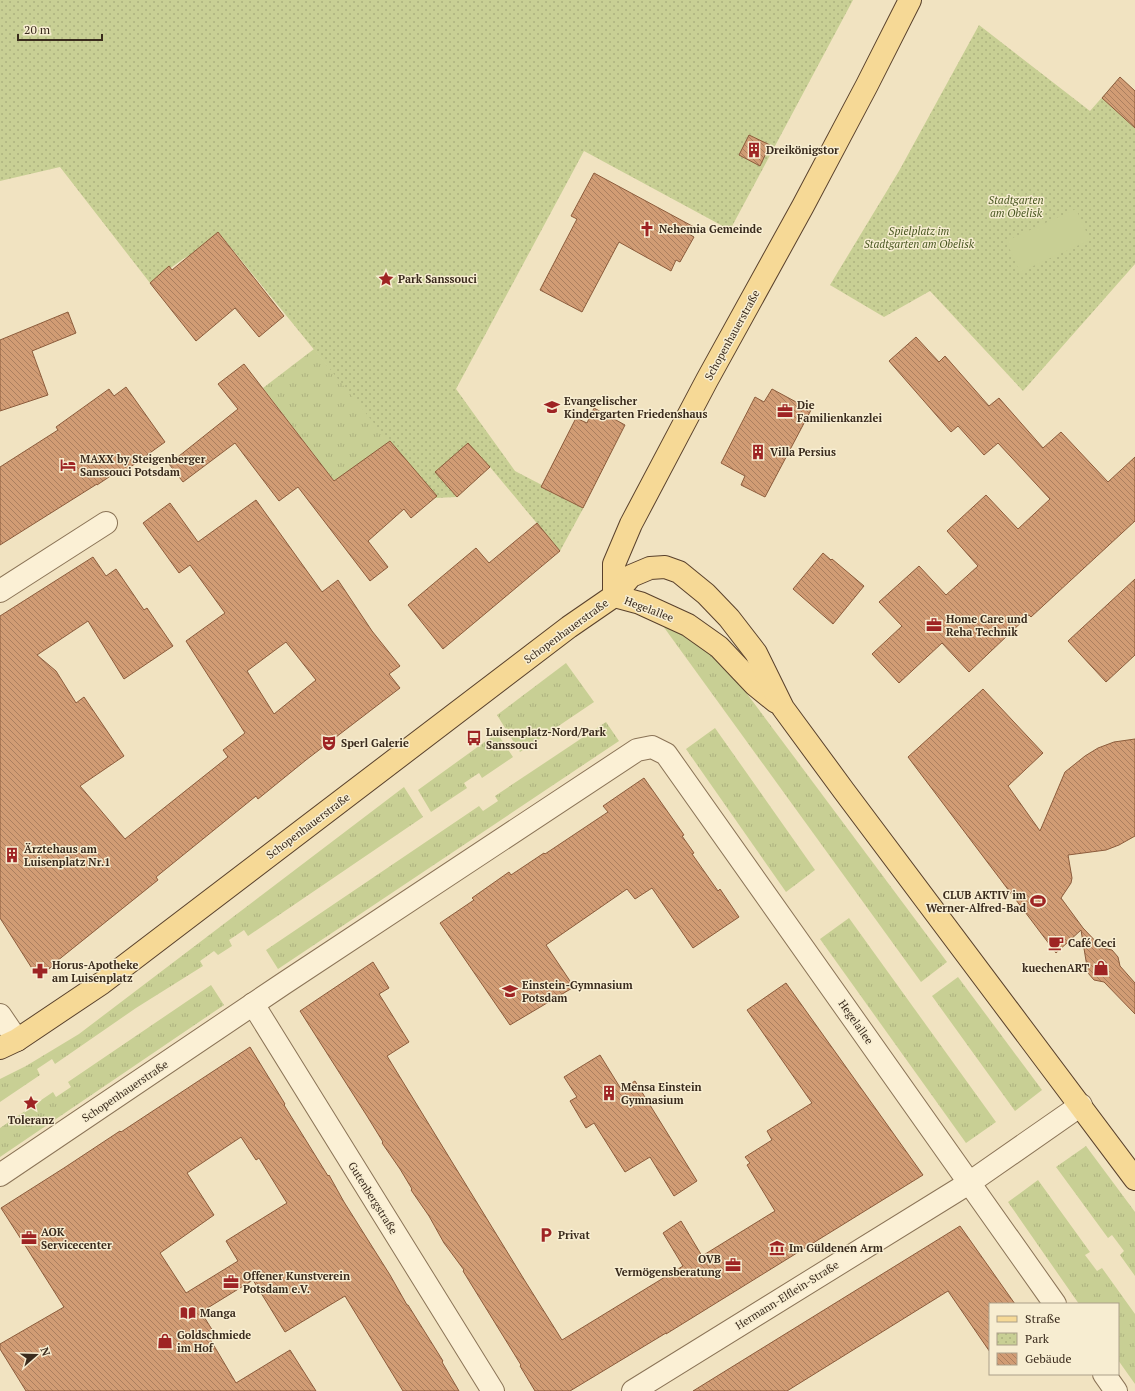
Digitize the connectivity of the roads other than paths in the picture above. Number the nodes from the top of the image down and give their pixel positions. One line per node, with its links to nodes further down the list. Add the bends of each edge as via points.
1 (910, 0): 4 (main road, Schopenhauerstraße, via 803,206 630,524 614,564)
2 (106, 523): 3 (street)
3 (0, 591)
4 (614, 596): 5 (main road, Hegelallee, via 640,603 688,625 719,646 755,685); 5 (main road, Hegelallee, via 631,576 650,568 665,567 679,572 706,594 729,618 756,653); 9 (main road, Schopenhauerstraße, via 586,614 102,983)
5 (783, 708): 10 (main road, Hegelallee)
6 (652, 747): 7 (street, Schopenhauerstraße, via 637,750); 13 (street, Hegelallee, via 666,754)
7 (253, 1004): 11 (street, Schopenhauerstraße); 16 (street, Gutenbergstraße)
8 (1, 1017): 9 (street)
9 (8, 1044)
10 (1080, 1105): 12 (main road, Hegelallee); 13 (street, Hermann-Elflein-Straße)
11 (0, 1175)
12 (1135, 1179)
13 (969, 1182): 14 (street, Hegelallee); 17 (street, Hermann-Elflein-Straße)
14 (1054, 1303)
15 (1105, 1375): 18 (street)
16 (493, 1391)
17 (633, 1391)
18 (1116, 1391)

